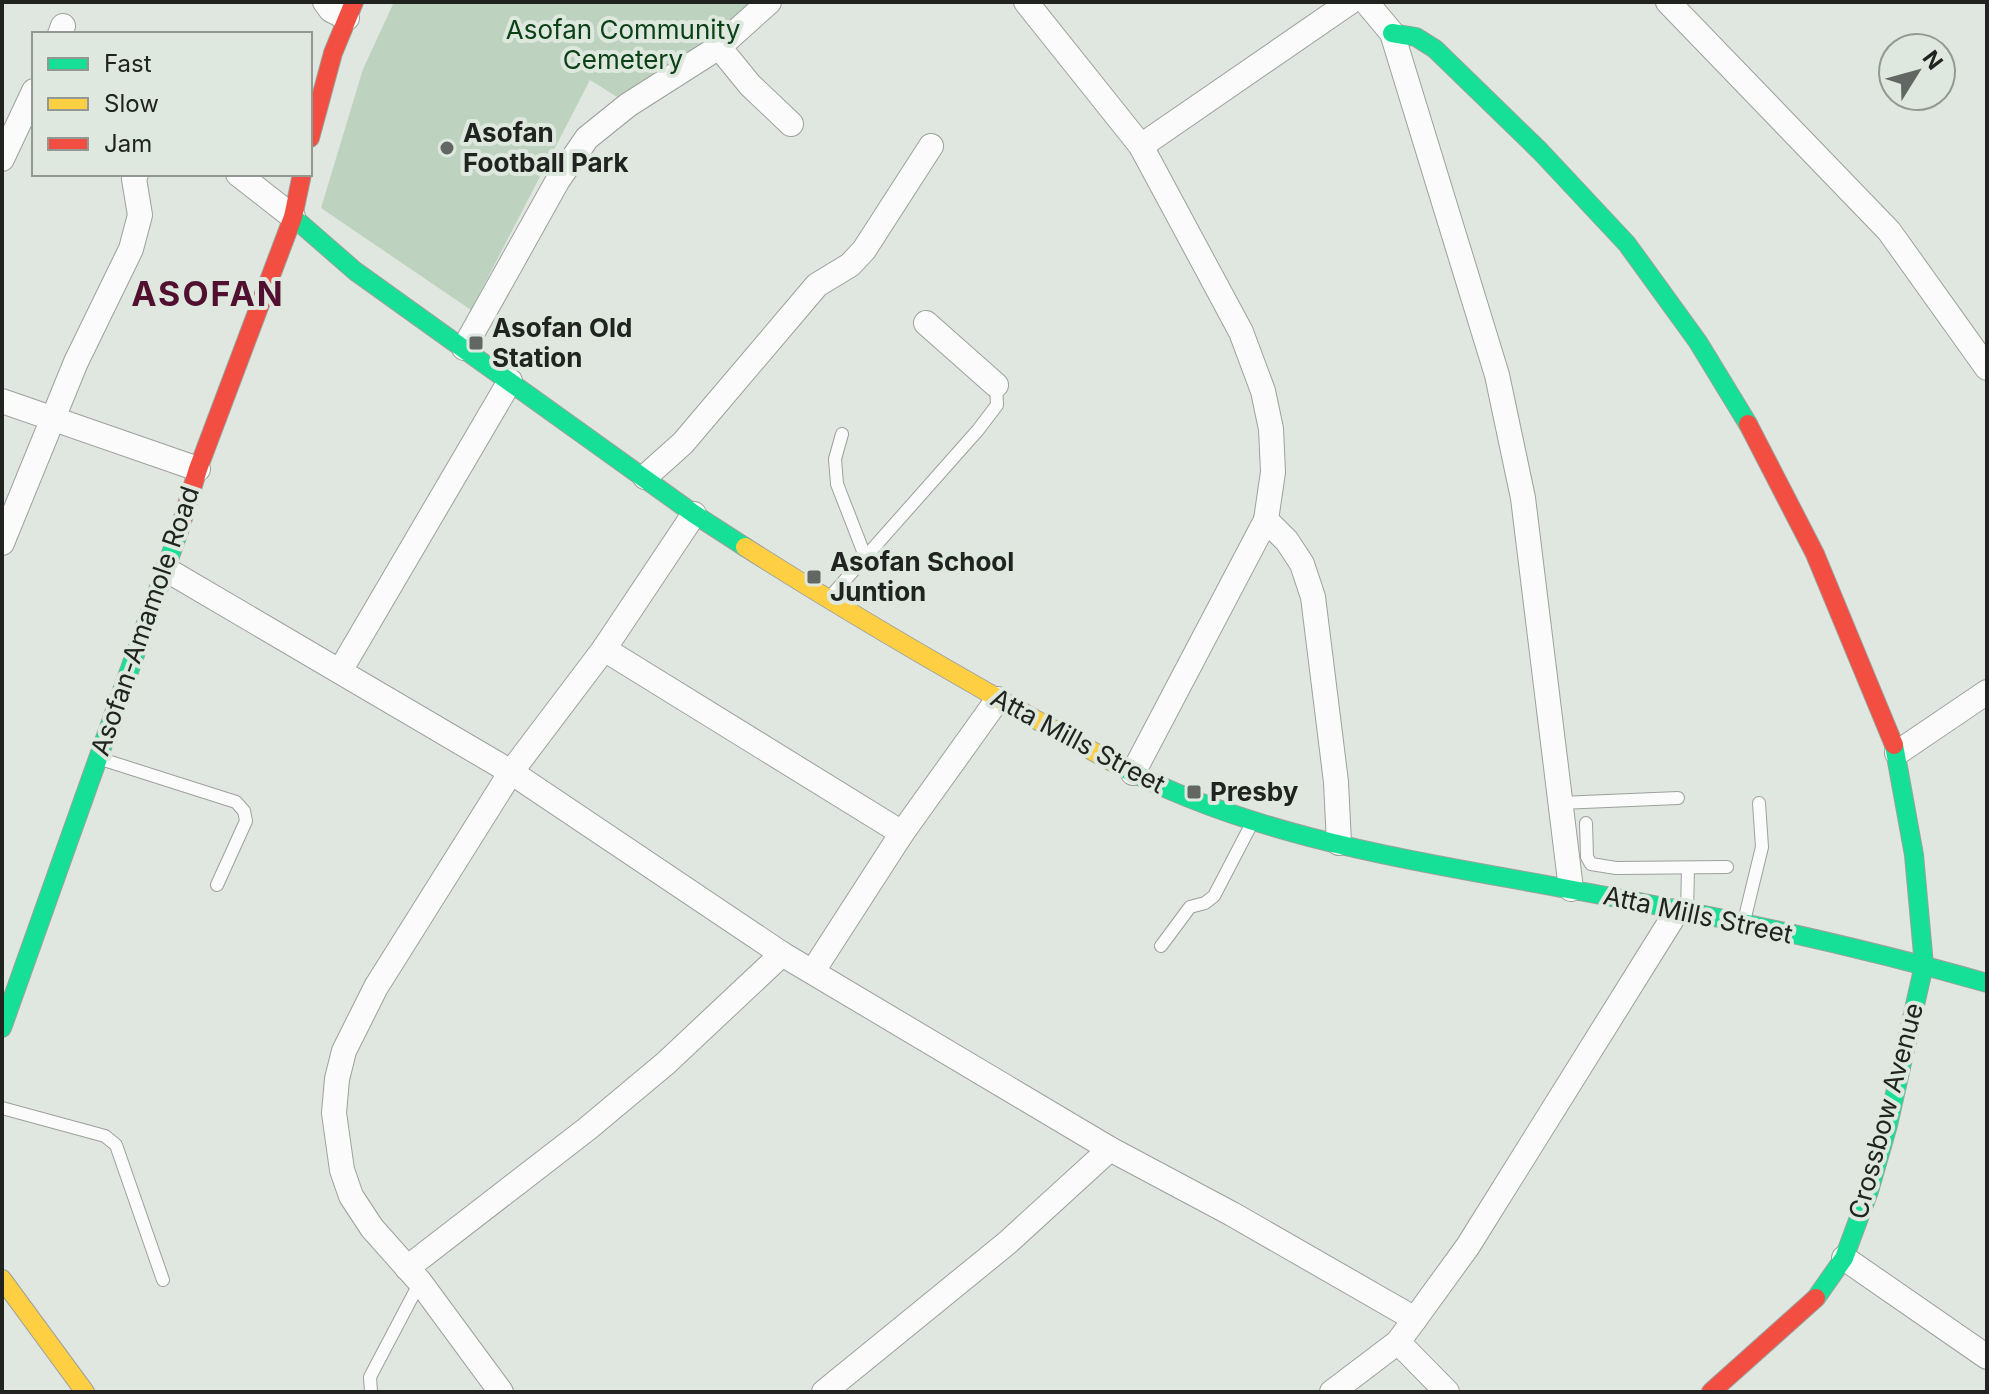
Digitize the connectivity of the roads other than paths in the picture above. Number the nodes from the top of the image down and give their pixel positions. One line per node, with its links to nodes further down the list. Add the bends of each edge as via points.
1 (325, 2): 7 (street, via 331,10)
2 (769, 2): 9 (street)
3 (1026, 2): 14 (street)
4 (1350, 2): 14 (street)
5 (1366, 2): 8 (street)
6 (1668, 2): 22 (street, via 1889,231)
7 (350, 10): 12 (street)
8 (1392, 33): 40 (street, Crossbow Avenue, via 1416,37 1435,49 1540,151 1627,244 1698,342 1763,449 1815,554); 45 (street, via 1497,375 1523,498)
9 (719, 47): 11 (street); 21 (street, via 587,138)
10 (32, 102): 15 (street)
11 (791, 124)
12 (312, 131)
13 (931, 146): 29 (street, via 864,250 817,285 683,443)
14 (1141, 146): 31 (street, via 1241,332 1263,391 1273,472)
15 (2, 159)
16 (135, 176): 26 (street, via 140,215 131,249)
17 (241, 176): 19 (street)
18 (302, 176): 19 (street, Asofan-Amamole Road)
19 (293, 217): 21 (street, Atta Mills Street, via 355,271); 28 (street, Asofan-Amamole Road)
20 (926, 323): 24 (street)
21 (464, 348): 23 (street, Atta Mills Street)
22 (1987, 368)
23 (510, 381): 29 (street, Atta Mills Street); 37 (street)
24 (996, 385): 33 (lane, via 997,405 978,430)
25 (2, 401): 26 (street)
26 (52, 419): 28 (street); 32 (street)
27 (842, 434): 33 (lane, via 835,459 837,484)
28 (198, 469): 34 (street, Asofan-Amamole Road)
29 (645, 477): 30 (street, Atta Mills Street)
30 (694, 514): 35 (street, Atta Mills Street); 36 (street)
31 (1266, 520): 43 (street); 50 (street, via 1302,564 1313,597)
32 (2, 543)
33 (865, 556): 35 (lane)
34 (167, 570): 37 (street); 41 (street, Asofan-Amamole Road)
35 (828, 600): 39 (street, Atta Mills Street)
36 (604, 649): 42 (street); 49 (street)
37 (340, 671): 42 (street)
38 (1987, 692): 40 (street)
39 (998, 699): 43 (street, Atta Mills Street); 49 (street)
40 (1897, 753): 61 (street, Crossbow Avenue)
41 (98, 758): 54 (lane, via 236,802 246,821); 64 (street, Asofan-Amamole Road)
42 (511, 772): 60 (street); 68 (street, via 376,987 344,1051 337,1079 335,1126 351,1196)
43 (1133, 773): 47 (street, Atta Mills Street)
44 (1678, 798): 45 (lane)
45 (1560, 803): 55 (street)
46 (1759, 803): 58 (lane, via 1762,847)
47 (1253, 822): 50 (street, Atta Mills Street); 59 (lane, via 1214,896 1190,907)
48 (1586, 823): 52 (lane, via 1591,864)
49 (902, 833): 62 (street)
50 (1339, 843): 55 (street, Atta Mills Street)
51 (1727, 867): 53 (lane)
52 (1616, 868): 53 (lane); 56 (lane)
53 (1688, 868): 57 (lane)
54 (217, 885)
55 (1571, 889): 56 (street, Atta Mills Street)
56 (1614, 897): 57 (street, Atta Mills Street)
57 (1682, 912): 58 (street, Atta Mills Street); 71 (street, via 1468,1246)
58 (1743, 924): 61 (street, Atta Mills Street)
59 (1161, 946)
60 (782, 954): 62 (street); 68 (street, via 643,1082)
61 (1924, 965): 63 (street, Atta Mills Street); 67 (street, Crossbow Avenue, via 1888,1125)
62 (813, 971): 66 (street)
63 (1987, 983)
64 (2, 1028)
65 (2, 1108): 70 (lane, via 105,1136 116,1145)
66 (1110, 1149): 71 (street); 77 (street, via 1007,1243)
67 (1844, 1258): 73 (street); 80 (street, Crossbow Avenue, via 1821,1293)
68 (413, 1275): 75 (lane, via 370,1377); 76 (street)
69 (2, 1279): 74 (street)
70 (163, 1280)
71 (1415, 1319): 72 (street)
72 (1398, 1342): 78 (street); 79 (street)
73 (1987, 1357)
74 (85, 1392)
75 (371, 1392)
76 (501, 1392)
77 (824, 1392)
78 (1332, 1392)
79 (1447, 1392)
80 (1711, 1392)

